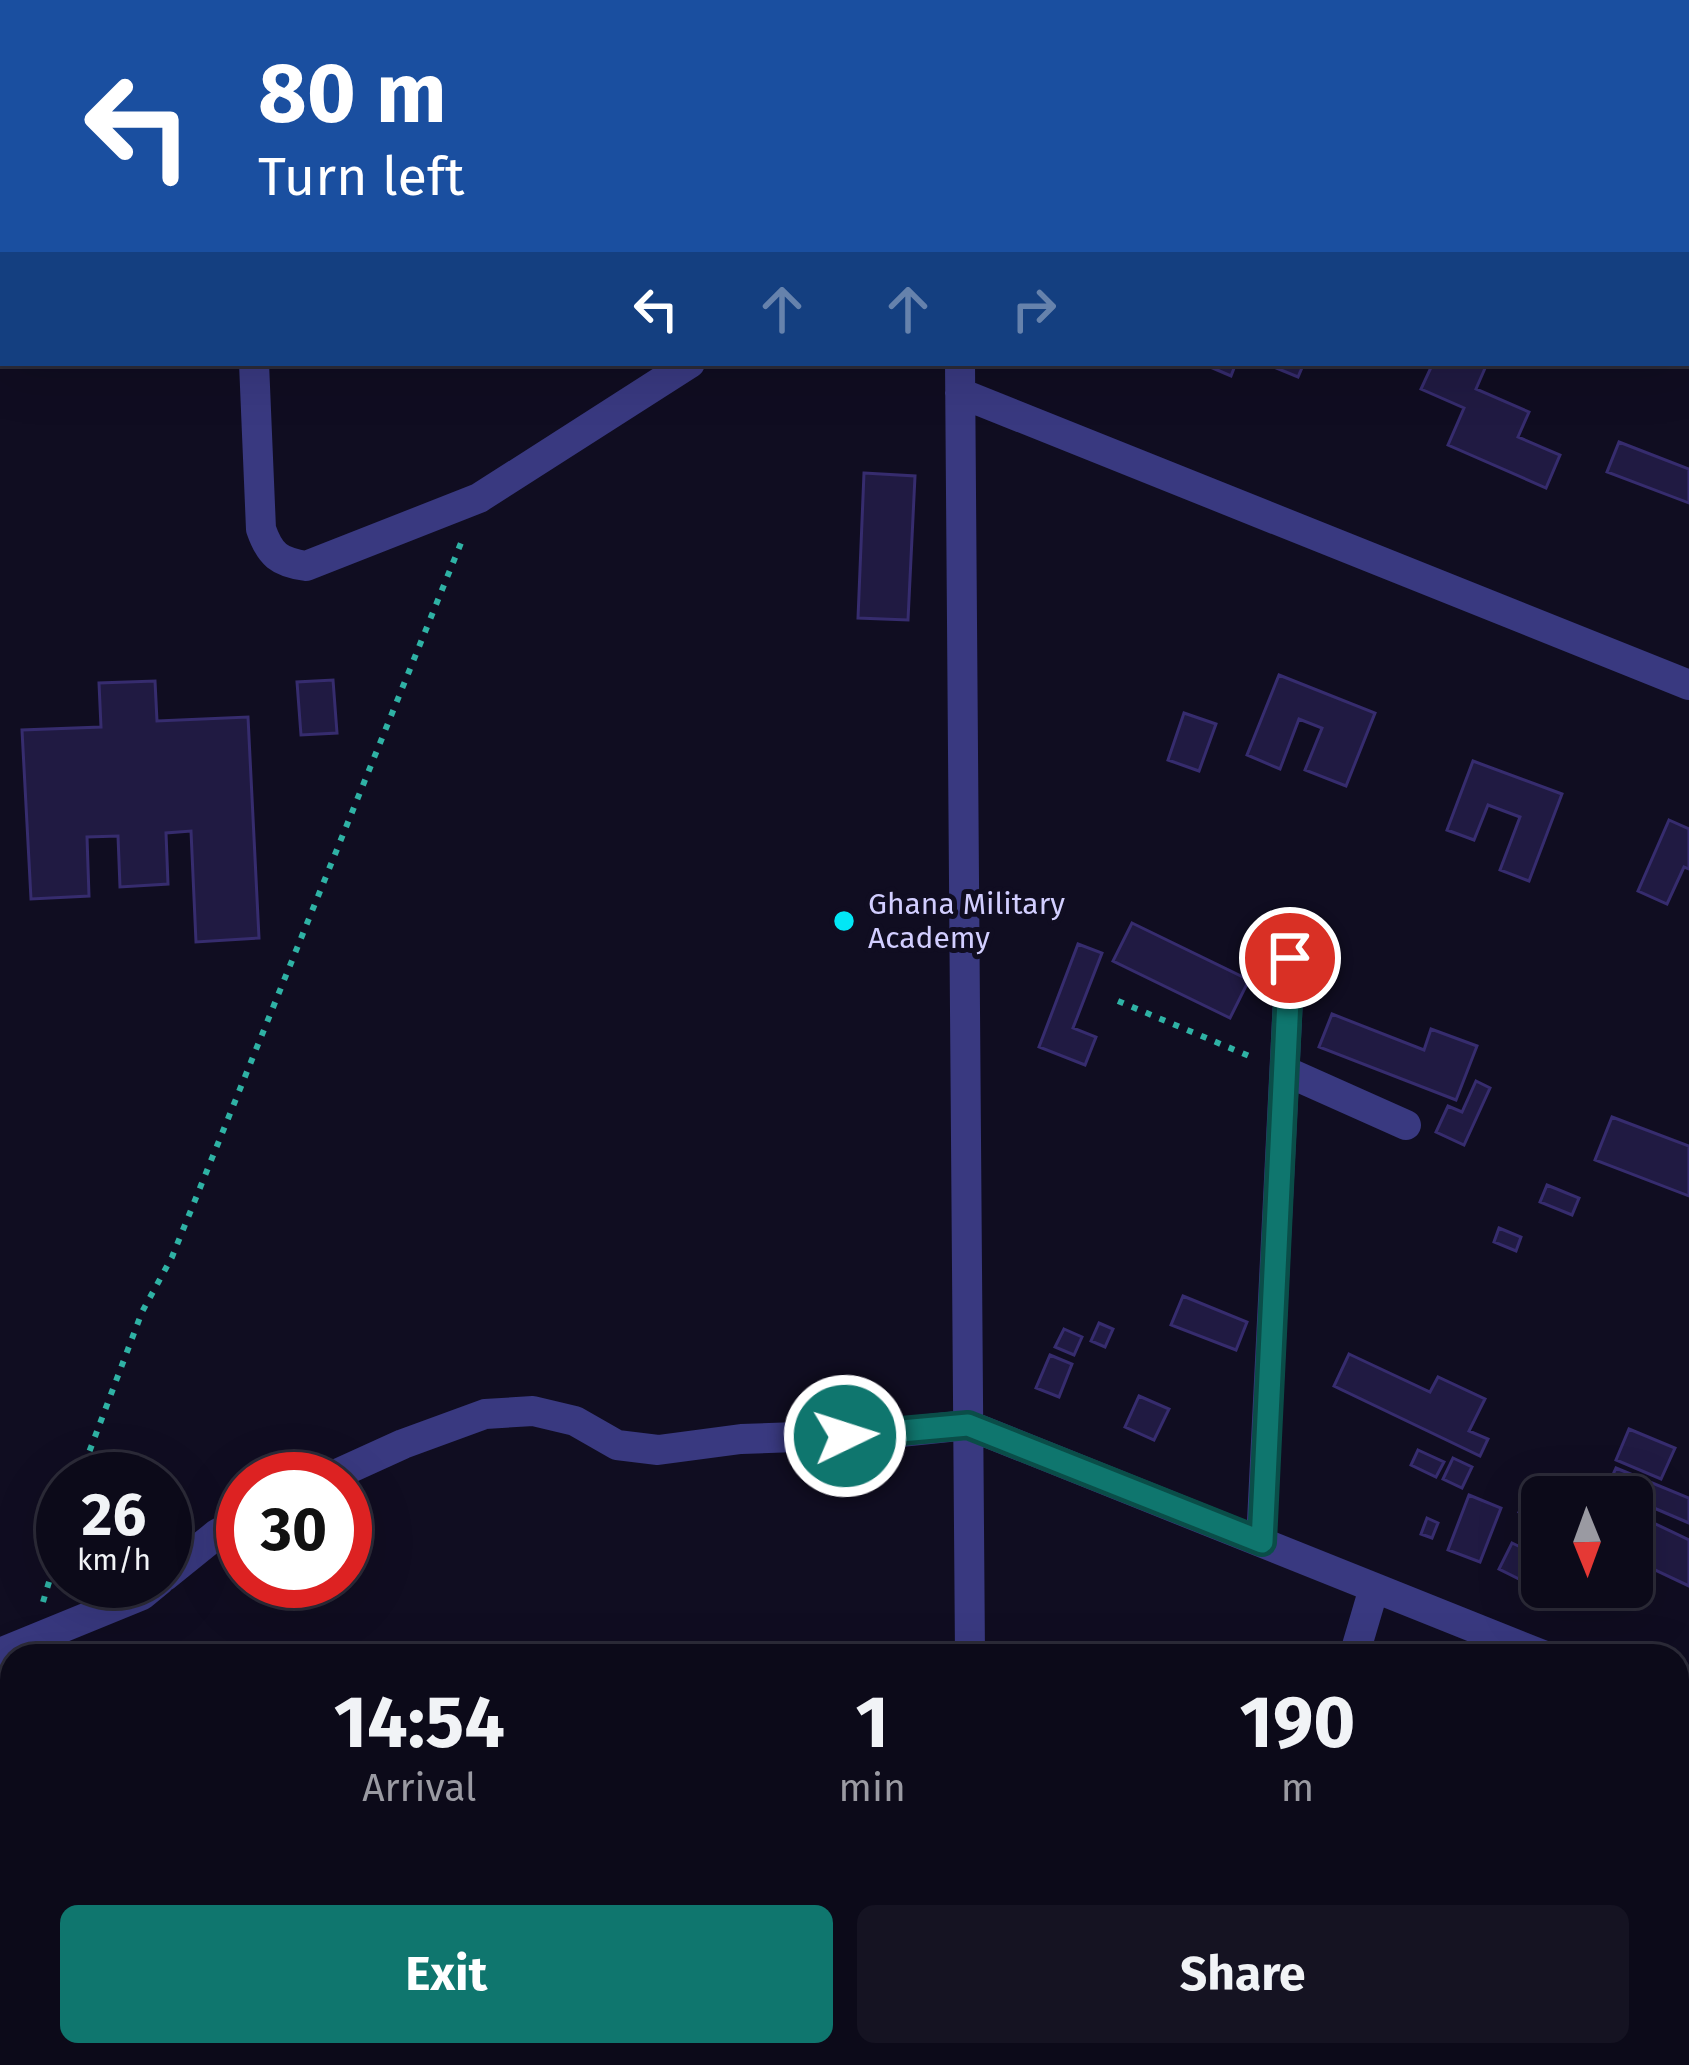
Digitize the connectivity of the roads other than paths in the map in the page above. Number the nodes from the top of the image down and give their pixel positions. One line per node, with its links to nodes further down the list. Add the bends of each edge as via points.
1 (254, 366): 2 (street, via 261,529 269,552 306,566 479,498)
2 (685, 366)
3 (960, 378): 4 (street); 8 (street)
4 (1689, 685)
5 (1290, 958): 6 (street)
6 (1286, 1071): 7 (street); 11 (street)
7 (1406, 1125)
8 (968, 1425): 9 (street, via 658,1450 617,1445 575,1421 533,1411 485,1414); 11 (street); 16 (street)
9 (372, 1458)
10 (216, 1536): 12 (street)
11 (1262, 1542): 13 (street)
12 (192, 1555)
13 (1374, 1588): 17 (street); 18 (street)
14 (108, 1608): 15 (street)
15 (18, 1644)
16 (970, 1644)
17 (1358, 1644)
18 (1515, 1644)

